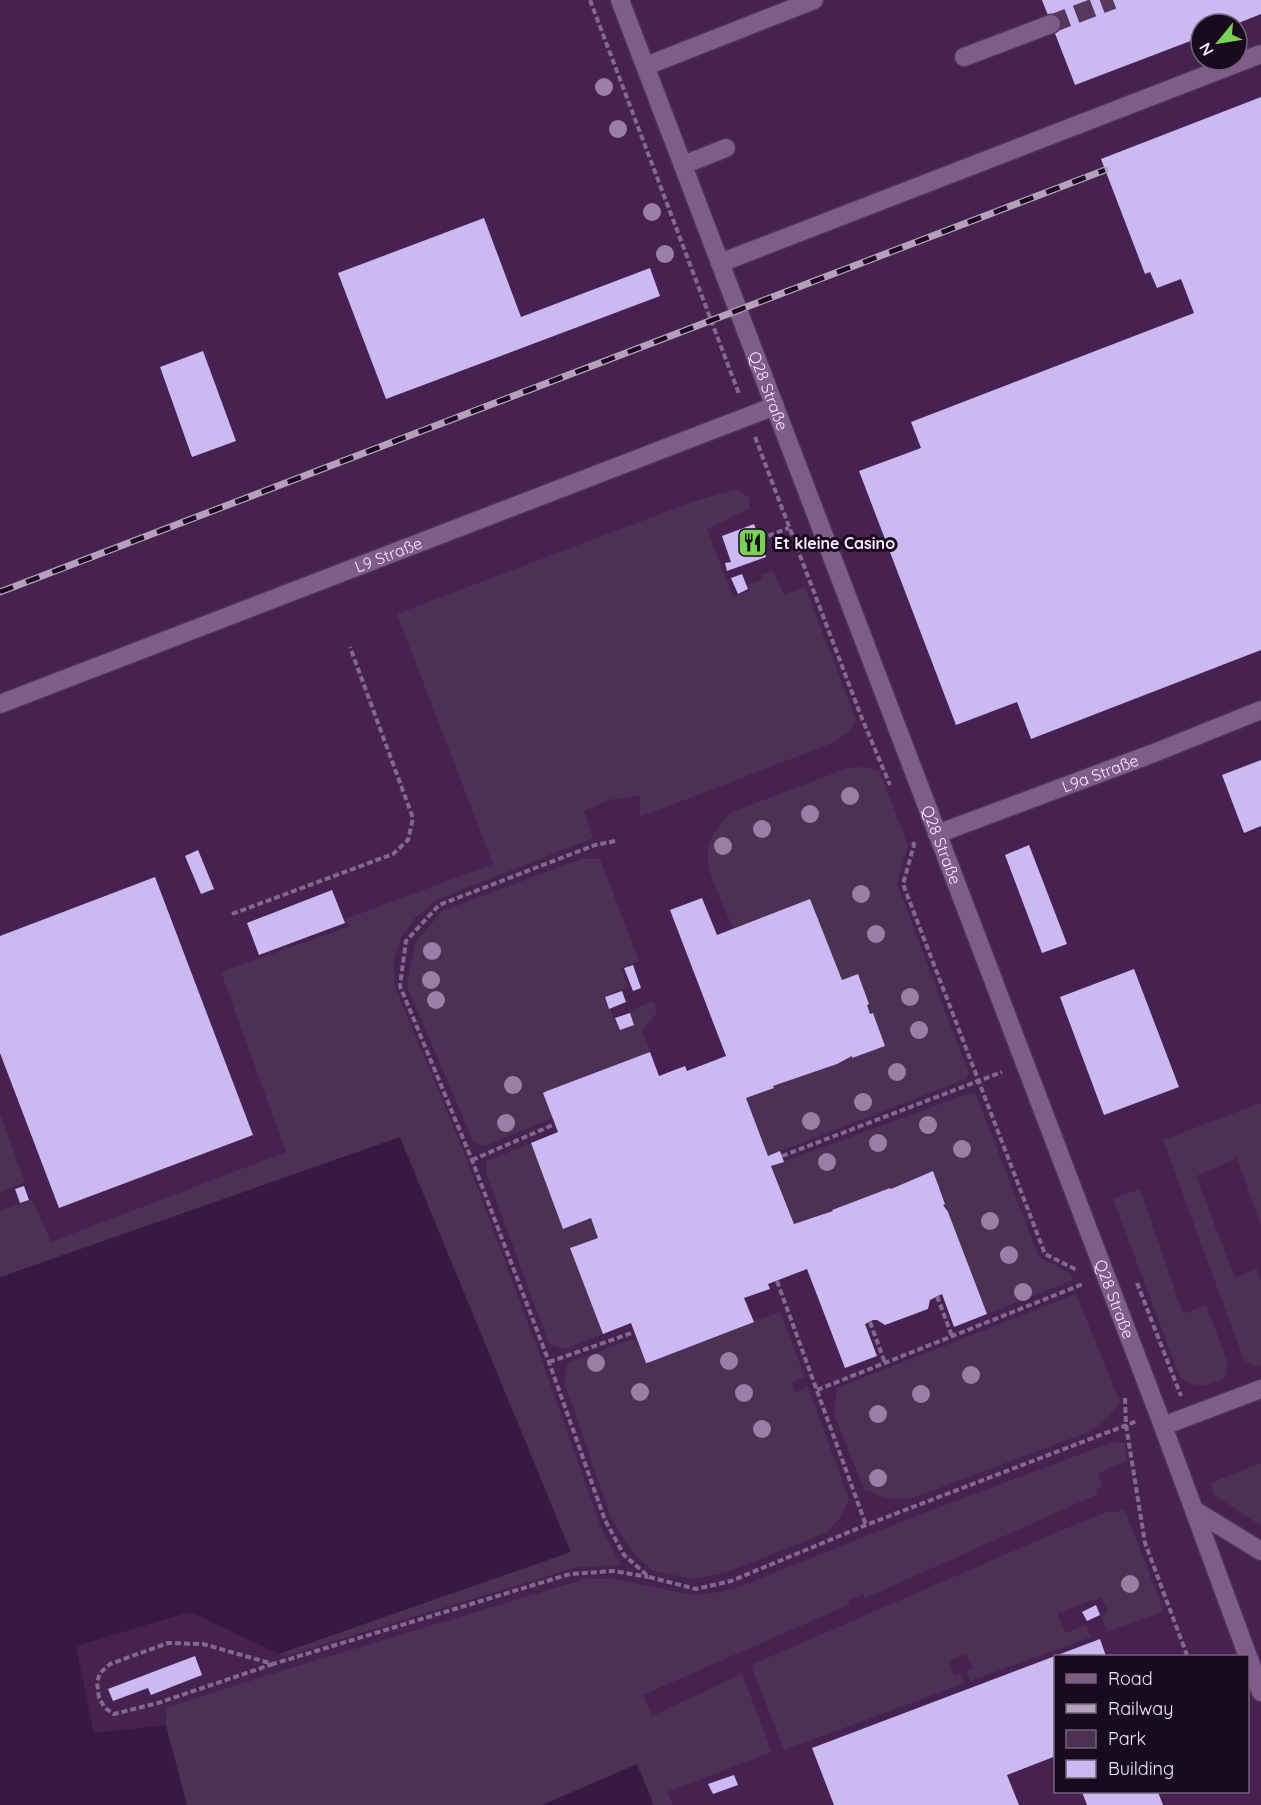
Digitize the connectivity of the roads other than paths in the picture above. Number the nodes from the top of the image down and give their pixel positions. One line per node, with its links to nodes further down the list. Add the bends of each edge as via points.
1 (620, 0): 6 (lane, Q28 Straße)
2 (814, 0): 6 (lane)
3 (1051, 24): 5 (lane)
4 (1261, 54): 9 (lane)
5 (964, 57)
6 (646, 66): 8 (lane, Q28 Straße)
7 (726, 148): 8 (lane)
8 (683, 165): 9 (lane, Q28 Straße)
9 (720, 263): 10 (lane, Q28 Straße)
10 (775, 406): 11 (lane, L9 Straße); 13 (lane, Q28 Straße)
11 (0, 704)
12 (1261, 710): 13 (lane, L9a Straße)
13 (937, 834): 15 (lane, Q28 Straße)
14 (1261, 1389): 15 (lane)
15 (1160, 1420): 16 (lane, Q28 Straße)
16 (1194, 1510): 17 (lane); 18 (lane, Q28 Straße)
17 (1261, 1551)
18 (1247, 1655)
19 (1249, 1659): 20 (lane, Q28 Straße)
20 (1261, 1692)

